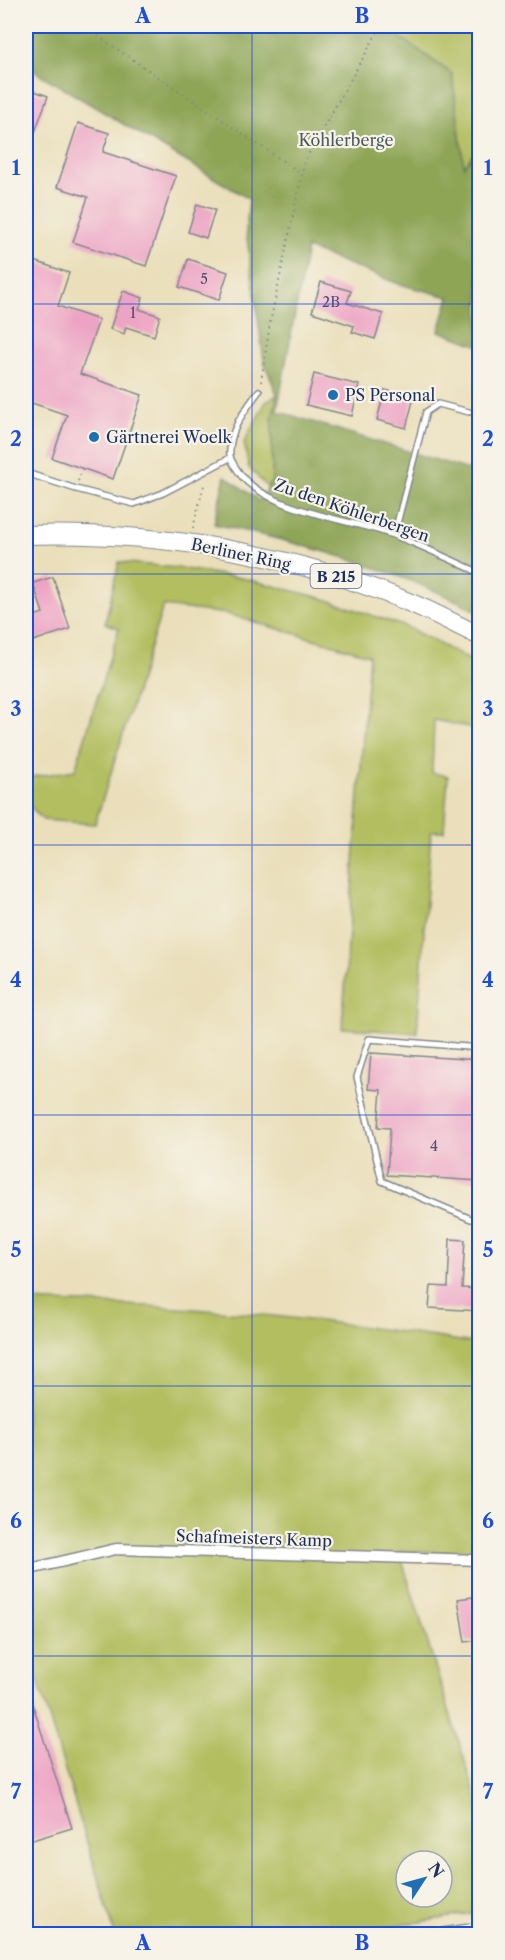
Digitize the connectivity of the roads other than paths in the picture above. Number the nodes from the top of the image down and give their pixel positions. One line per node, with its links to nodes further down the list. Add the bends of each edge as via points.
1 (260, 391): 3 (lane, via 240,417)
2 (470, 412): 6 (lane, via 438,404 426,412)
3 (230, 458): 4 (lane, via 164,493 134,504); 6 (lane, Zu den Köhlerbergen, via 242,479 282,503)
4 (26, 473)
5 (26, 535): 8 (main road, Berliner Ring / B 215, via 124,536 184,542 274,559 418,606)
6 (394, 535): 7 (lane, Zu den Köhlerbergen)
7 (480, 573)
8 (480, 636)
9 (480, 1048): 10 (lane, via 369,1039 357,1077 382,1181 471,1219)
10 (480, 1219)
11 (480, 1560): 12 (street, Schafmeisters Kamp, via 116,1549)
12 (30, 1569)
13 (480, 1928): 14 (street)
14 (440, 1935)

